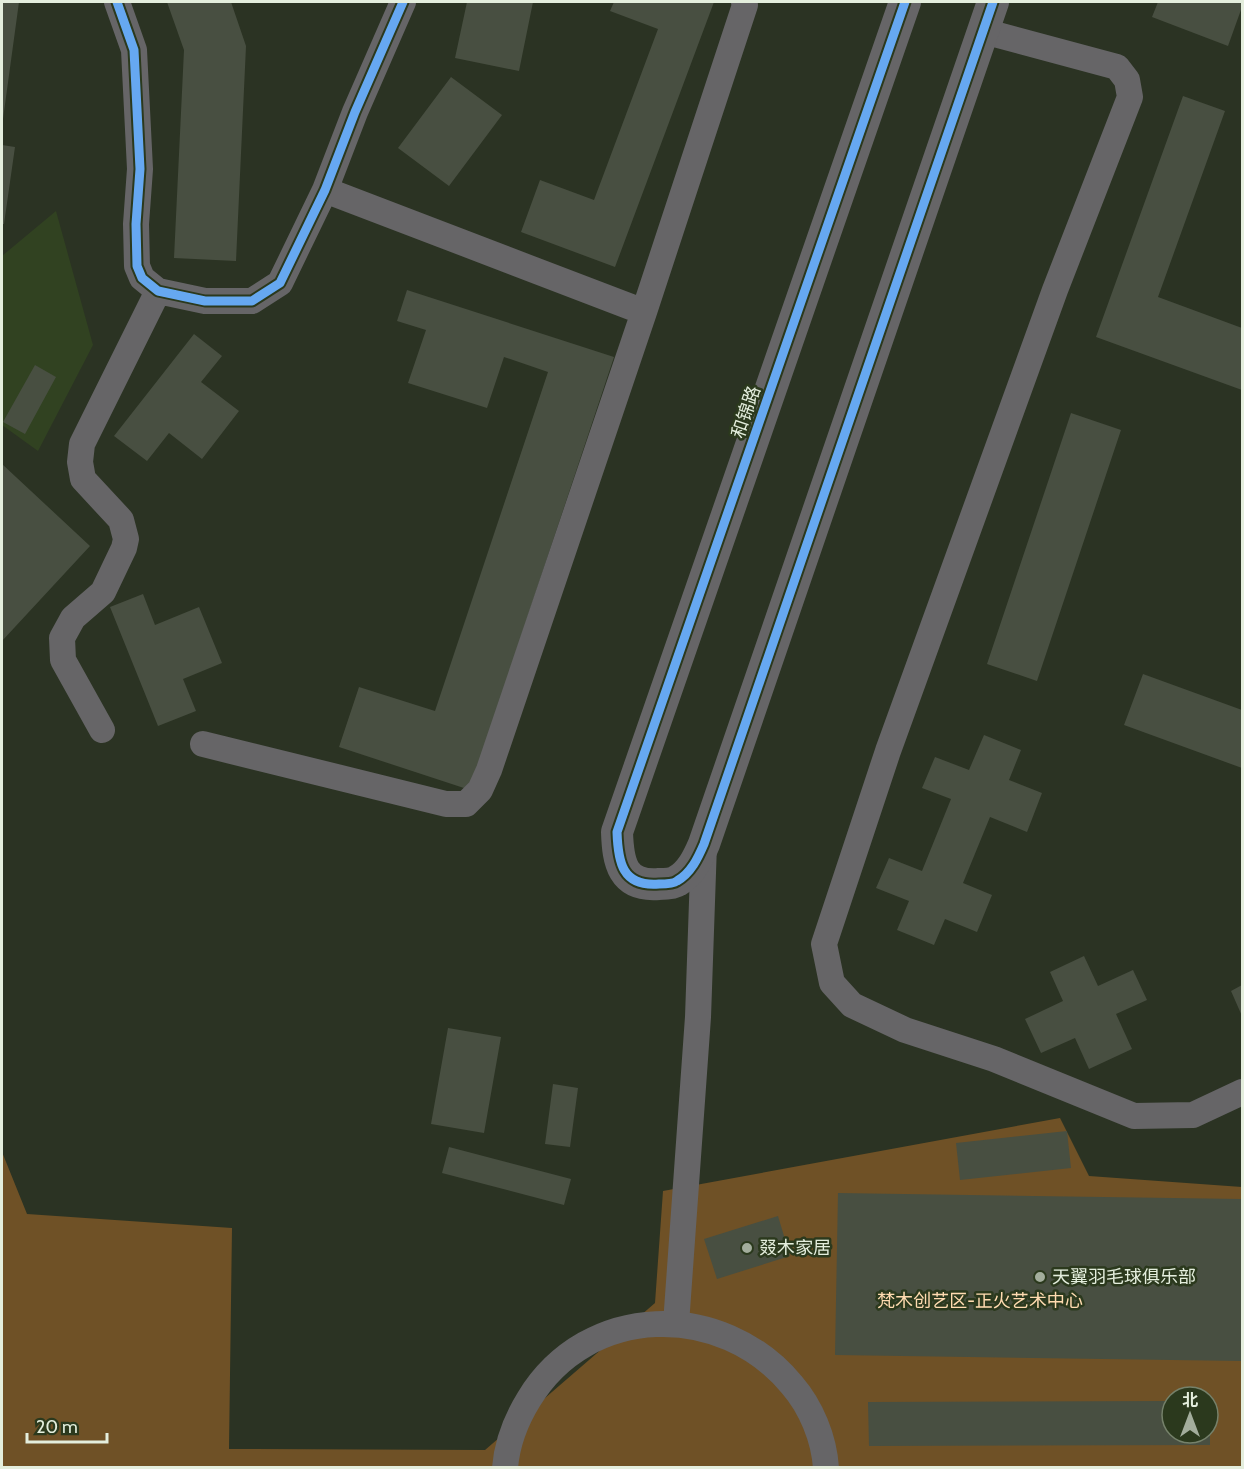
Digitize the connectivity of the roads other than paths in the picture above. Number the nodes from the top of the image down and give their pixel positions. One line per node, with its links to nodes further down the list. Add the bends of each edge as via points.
1 (117, 2): 8 (street, via 134,50 140,170 137,266 142,278)
2 (403, 2): 7 (street)
3 (744, 2): 9 (street)
4 (905, 2): 12 (street, 和锦路, via 617,832 618,856 628,876 644,885 676,882 694,866)
5 (993, 2): 6 (street)
6 (983, 31): 12 (street); 13 (street, via 1118,67 1127,80 1130,97 1026,369 888,751 824,944 832,983 852,1005 905,1030 994,1059 1134,1116 1192,1116)
7 (325, 190): 8 (street, via 280,283 252,301 205,301); 9 (street)
8 (158, 291): 10 (street, via 82,444 83,479 121,520 126,538 103,592 73,618 62,638 63,660)
9 (644, 312): 11 (street, via 489,770 480,790 466,804 447,804)
10 (102, 730)
11 (203, 744)
12 (704, 844): 14 (street, via 698,1017)
13 (1242, 1092)
14 (676, 1324): 15 (street, via 640,1325 615,1331 571,1354 535,1389 522,1410 512,1433); 16 (street, via 716,1331 740,1341 781,1372 811,1414)
15 (505, 1467)
16 (826, 1467)

